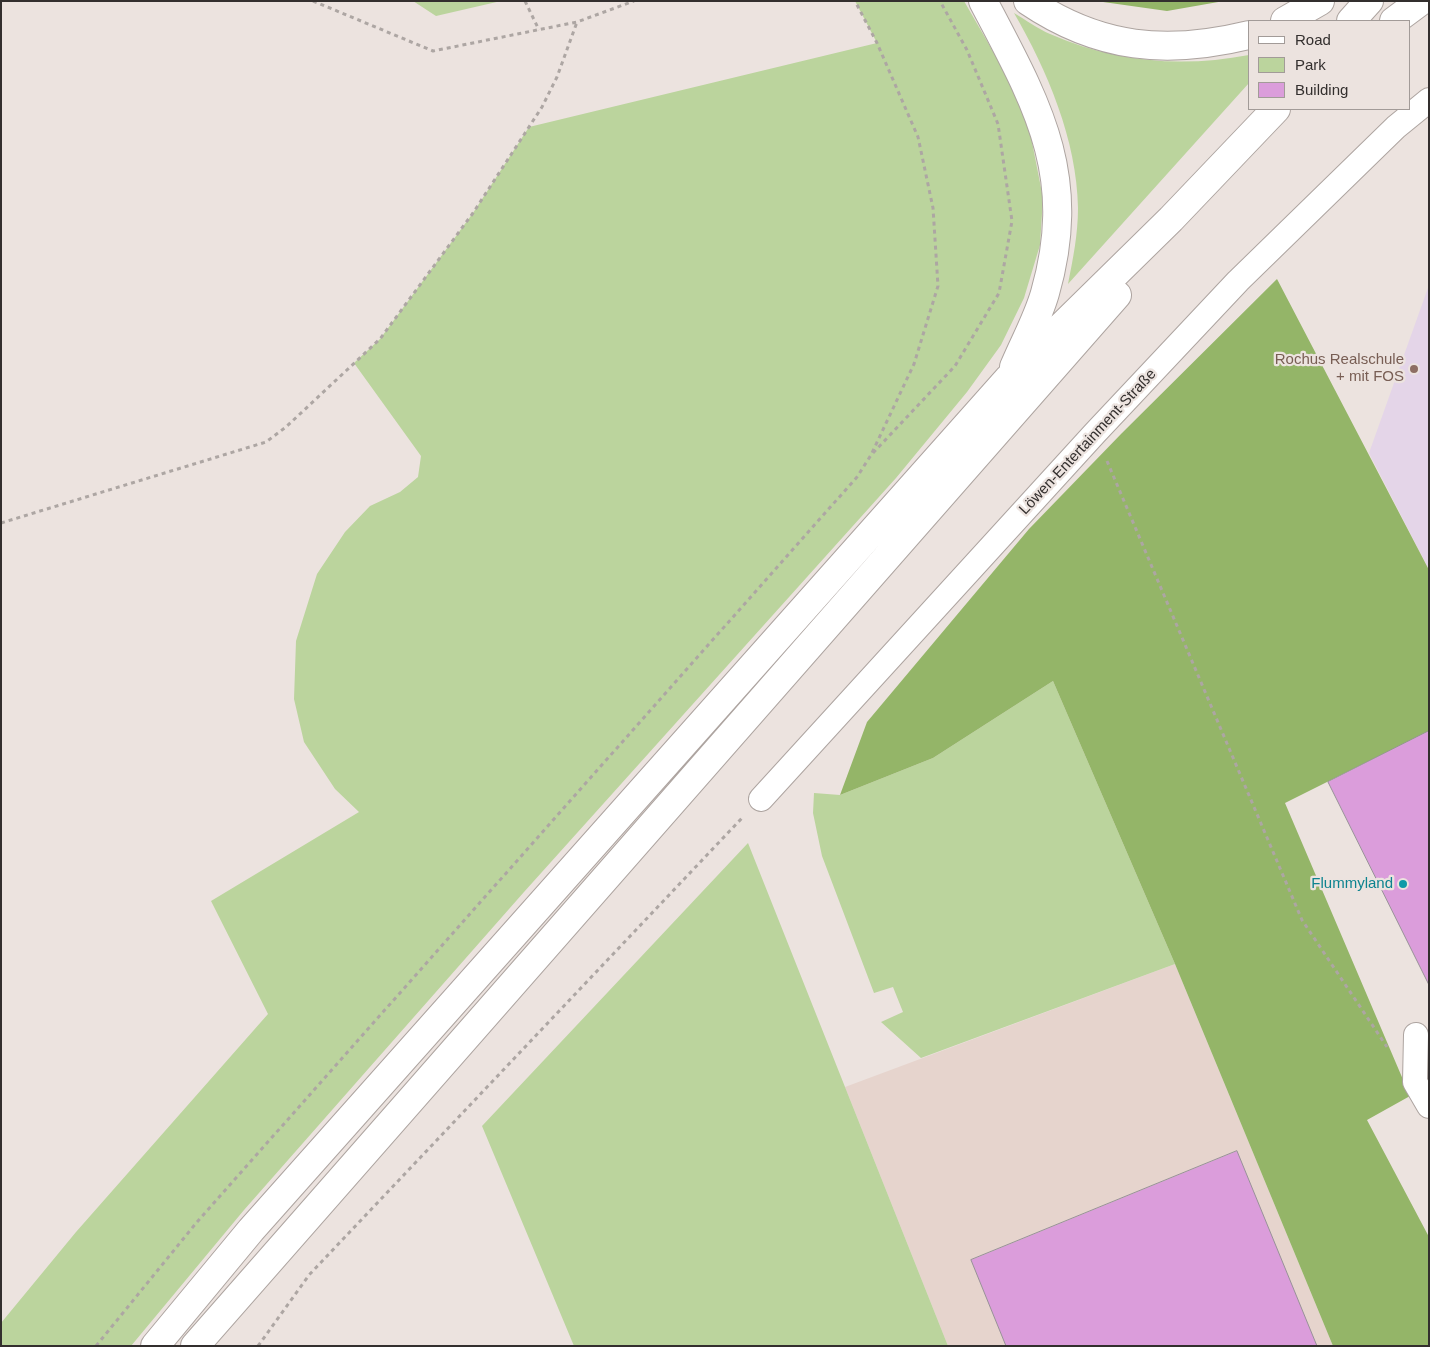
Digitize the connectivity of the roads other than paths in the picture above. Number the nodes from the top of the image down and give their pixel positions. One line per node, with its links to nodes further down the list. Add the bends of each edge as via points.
1 (984, 1): 12 (highway, via 1042,120 1054,168 1058,207 1056,239 1045,294)
2 (1028, 1): 9 (highway, via 1091,35 1136,44 1181,47)
3 (1320, 1): 6 (highway)
4 (1369, 1): 7 (highway)
5 (1421, 1): 8 (highway)
6 (1287, 20)
7 (1352, 20)
8 (1395, 20)
9 (1248, 36)
10 (1429, 100): 13 (street, Löwen-Entertainment-Straße, via 1396,127 1238,281)
11 (1274, 110): 12 (highway, via 1171,219); 17 (highway, via 1055,368)
12 (1008, 380): 16 (highway, via 251,1230)
13 (761, 799)
14 (1416, 1035): 15 (street, via 1415,1082)
15 (1429, 1106)
16 (155, 1346)
17 (195, 1346)

